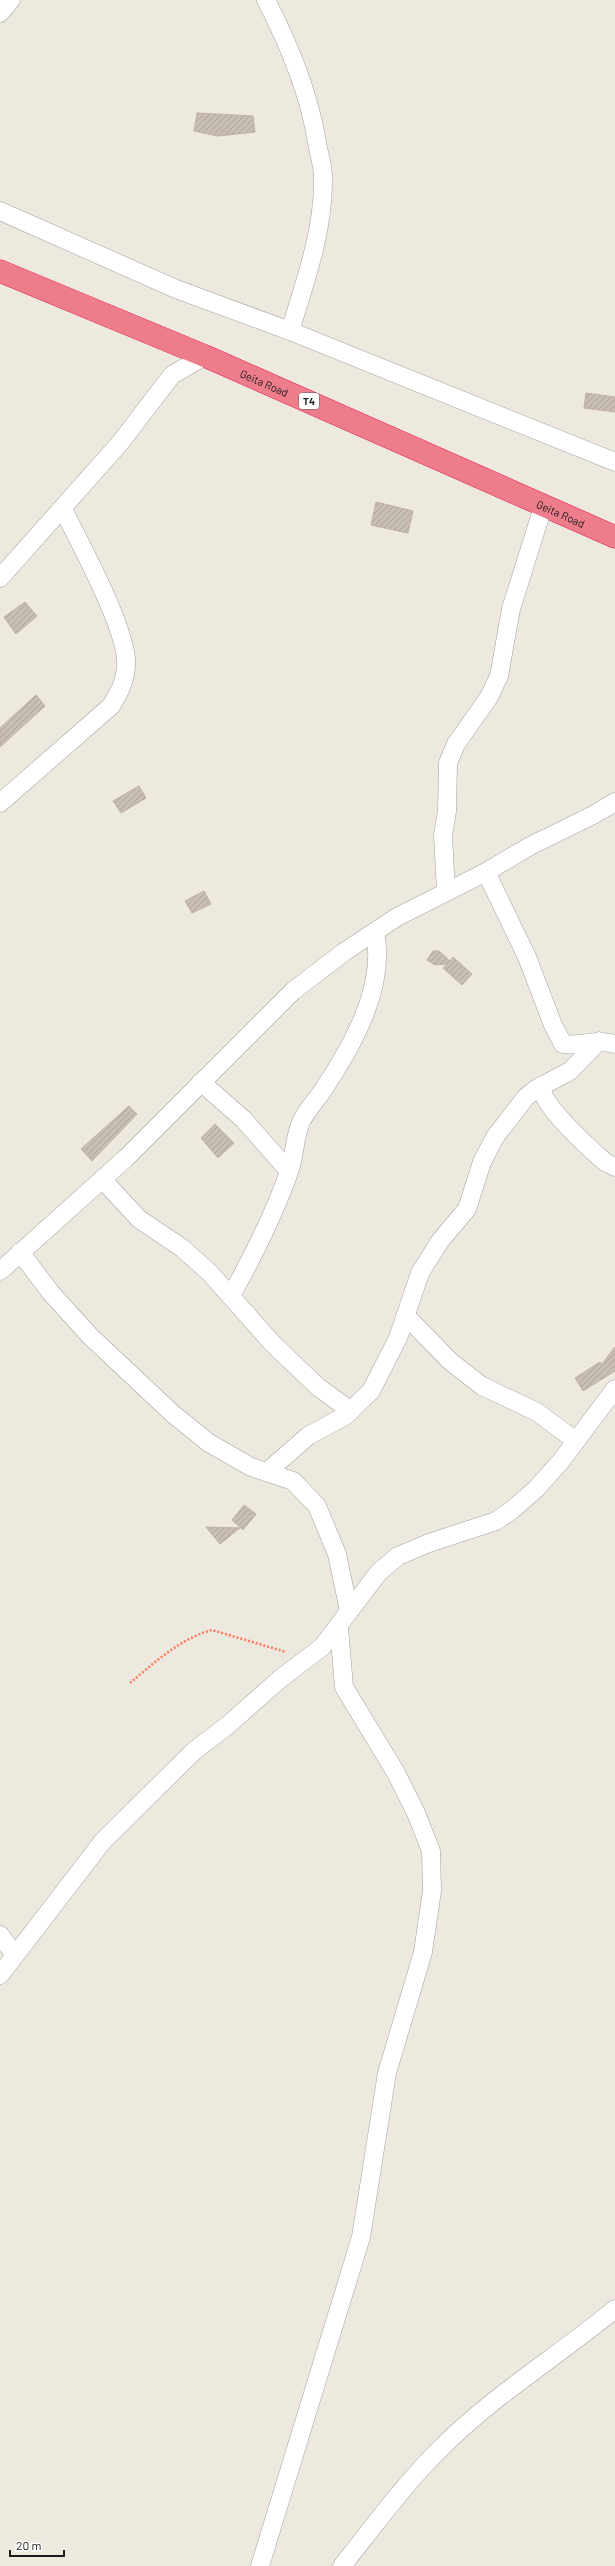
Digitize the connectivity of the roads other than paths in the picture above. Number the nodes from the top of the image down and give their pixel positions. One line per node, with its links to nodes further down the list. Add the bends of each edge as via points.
1 (12, 0): 3 (street)
2 (266, 0): 6 (street, via 289,46 313,117 323,177 319,221 311,264)
3 (0, 13)
4 (0, 211): 6 (street, via 176,289)
5 (0, 271): 7 (highway, Geita Road / T4)
6 (290, 331): 8 (street)
7 (206, 356): 9 (highway, Geita Road / T4); 10 (street, via 172,375 120,444)
8 (615, 462)
9 (551, 509): 11 (highway, Geita Road / T4); 16 (street, via 542,510 511,609 499,676 489,697 456,744 448,763 447,811 443,835)
10 (63, 510): 12 (street); 14 (street, via 107,600 121,635 126,665 122,688 111,706)
11 (615, 536)
12 (0, 578)
13 (615, 802): 15 (street)
14 (0, 803)
15 (486, 872): 16 (street); 18 (street, via 527,957 563,1044)
16 (446, 892): 17 (street, via 397,917)
17 (375, 932): 19 (street, via 293,991); 22 (street, via 377,967 366,1008 343,1058 301,1122)
18 (607, 1043): 20 (street, via 570,1071)
19 (201, 1082): 22 (street, via 243,1119); 23 (street)
20 (541, 1086): 21 (street, via 545,1099 554,1113 605,1162); 27 (street, via 526,1097 495,1137 482,1162 467,1209 440,1241 420,1273)
21 (615, 1167)
22 (289, 1171): 26 (street, via 260,1240)
23 (102, 1179): 24 (street); 26 (street, via 139,1219 195,1259)
24 (20, 1252): 25 (street); 31 (street, via 51,1293 90,1336 173,1414 209,1443 251,1467)
25 (0, 1271)
26 (231, 1296): 29 (street, via 318,1387)
27 (406, 1316): 29 (street, via 398,1338 371,1391); 30 (street, via 439,1351 482,1386 537,1412)
28 (615, 1389): 30 (street)
29 (351, 1411): 31 (street, via 308,1436)
30 (576, 1441): 32 (street, via 536,1489 512,1510 496,1521 398,1556 379,1572)
31 (267, 1472): 32 (street, via 293,1481 317,1506 337,1554)
32 (349, 1611): 33 (street)
33 (339, 1627): 35 (street, via 322,1647 194,1751 138,1805 103,1841); 38 (street, via 344,1688 396,1773 416,1813 431,1851 432,1891 423,1952 387,2073 361,2237)
34 (0, 1935): 35 (street)
35 (15, 1955): 36 (street)
36 (0, 1975)
37 (615, 2310): 39 (street, via 488,2405 441,2448 389,2506)
38 (260, 2566)
39 (342, 2566)

